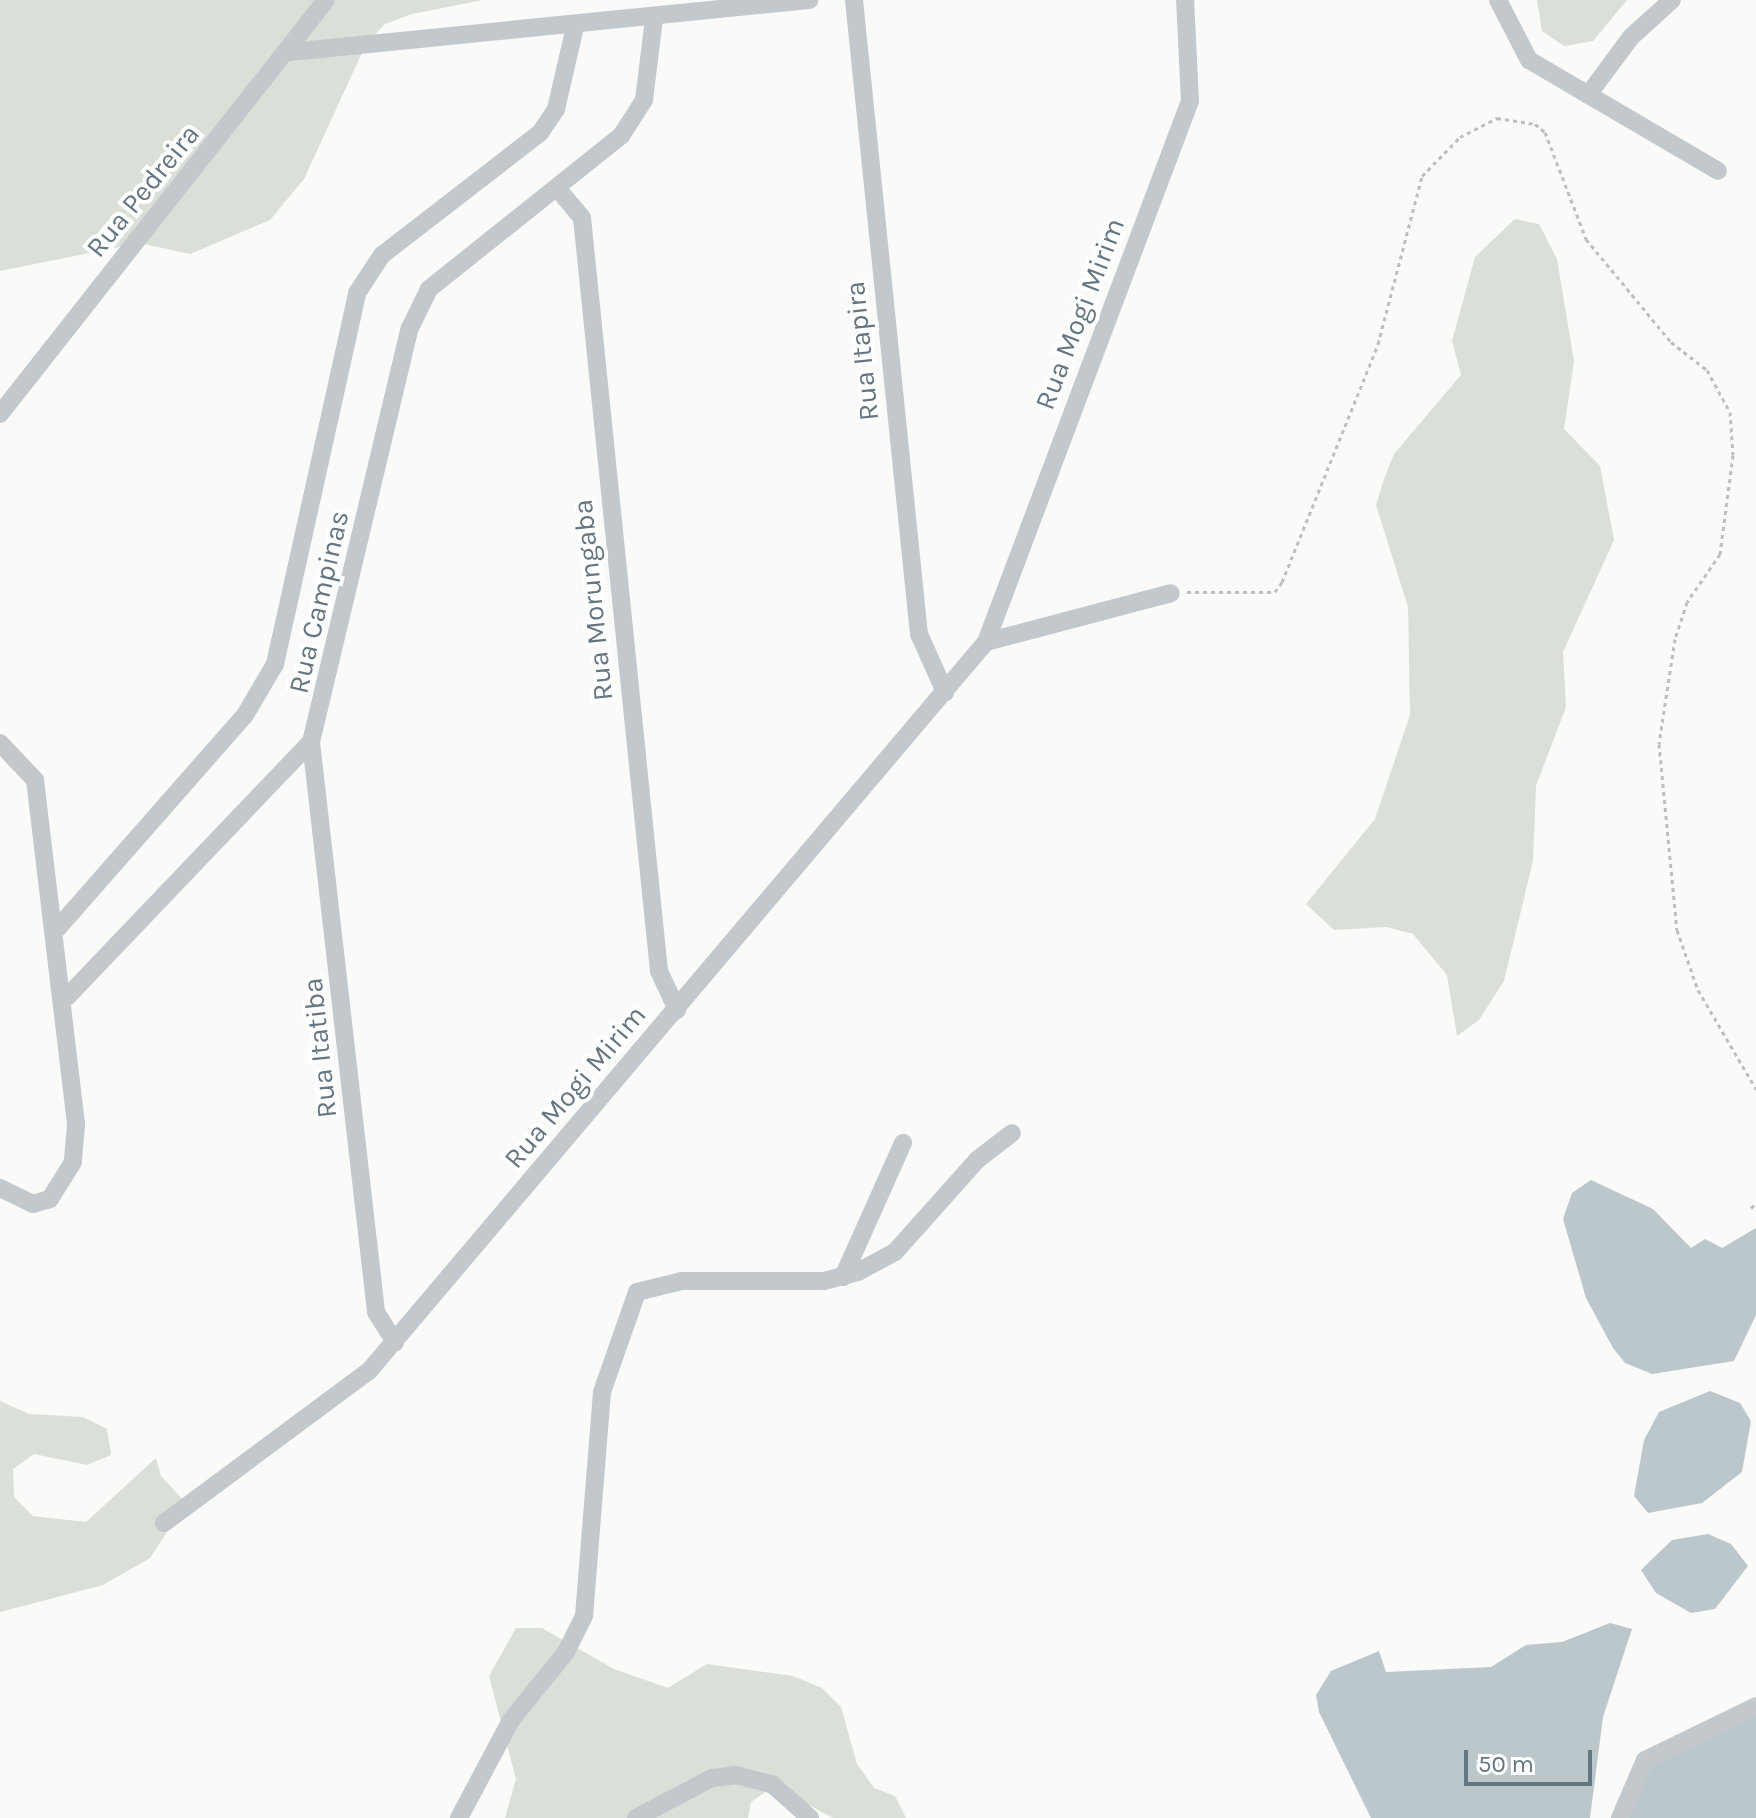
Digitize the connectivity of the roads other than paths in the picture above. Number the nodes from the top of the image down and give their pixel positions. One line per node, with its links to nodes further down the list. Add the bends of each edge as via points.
1 (326, 0): 9 (street, Rua Pedreira)
2 (809, 0): 7 (street)
3 (854, 0): 16 (street, Rua Itapira, via 919,634)
4 (1185, 0): 15 (street, Rua Mogi Mirim, via 1190,101)
5 (1498, 0): 10 (street, via 1529,60)
6 (1672, 0): 10 (street, via 1631,37)
7 (654, 18): 8 (street); 12 (street, Rua Campinas, via 644,100 621,136)
8 (575, 27): 9 (street); 19 (street, Rua Campinas, via 556,109 540,133 382,255 357,293 275,664 245,715)
9 (290, 52): 13 (street, Rua Pedreira)
10 (1588, 95): 11 (street)
11 (1718, 171)
12 (557, 188): 17 (street, Rua Campinas, via 429,289 410,328); 21 (street, Rua Morungaba, via 582,218 659,971)
13 (0, 414)
14 (1171, 593): 15 (street)
15 (986, 642): 16 (street, Rua Mogi Mirim)
16 (945, 692): 21 (street, Rua Mogi Mirim)
17 (311, 742): 20 (street); 26 (street, Rua Itatiba, via 376,1312)
18 (0, 743): 19 (street, via 35,780)
19 (57, 929): 20 (street)
20 (67, 997): 24 (street, via 73,1162 50,1199 33,1204)
21 (677, 1010): 26 (street, Rua Mogi Mirim)
22 (1012, 1133): 25 (street, via 977,1160 895,1252)
23 (903, 1143): 25 (street)
24 (0, 1188)
25 (843, 1277): 29 (street, via 682,1281 637,1292 602,1392 584,1616 566,1652 511,1720)
26 (395, 1342): 27 (street, Rua Mogi Mirim, via 369,1371)
27 (164, 1523)
28 (1756, 1706): 32 (street, via 1645,1760)
29 (459, 1818)
30 (636, 1818): 31 (street, via 712,1778 735,1775 772,1784)
31 (810, 1818)
32 (1620, 1818)

